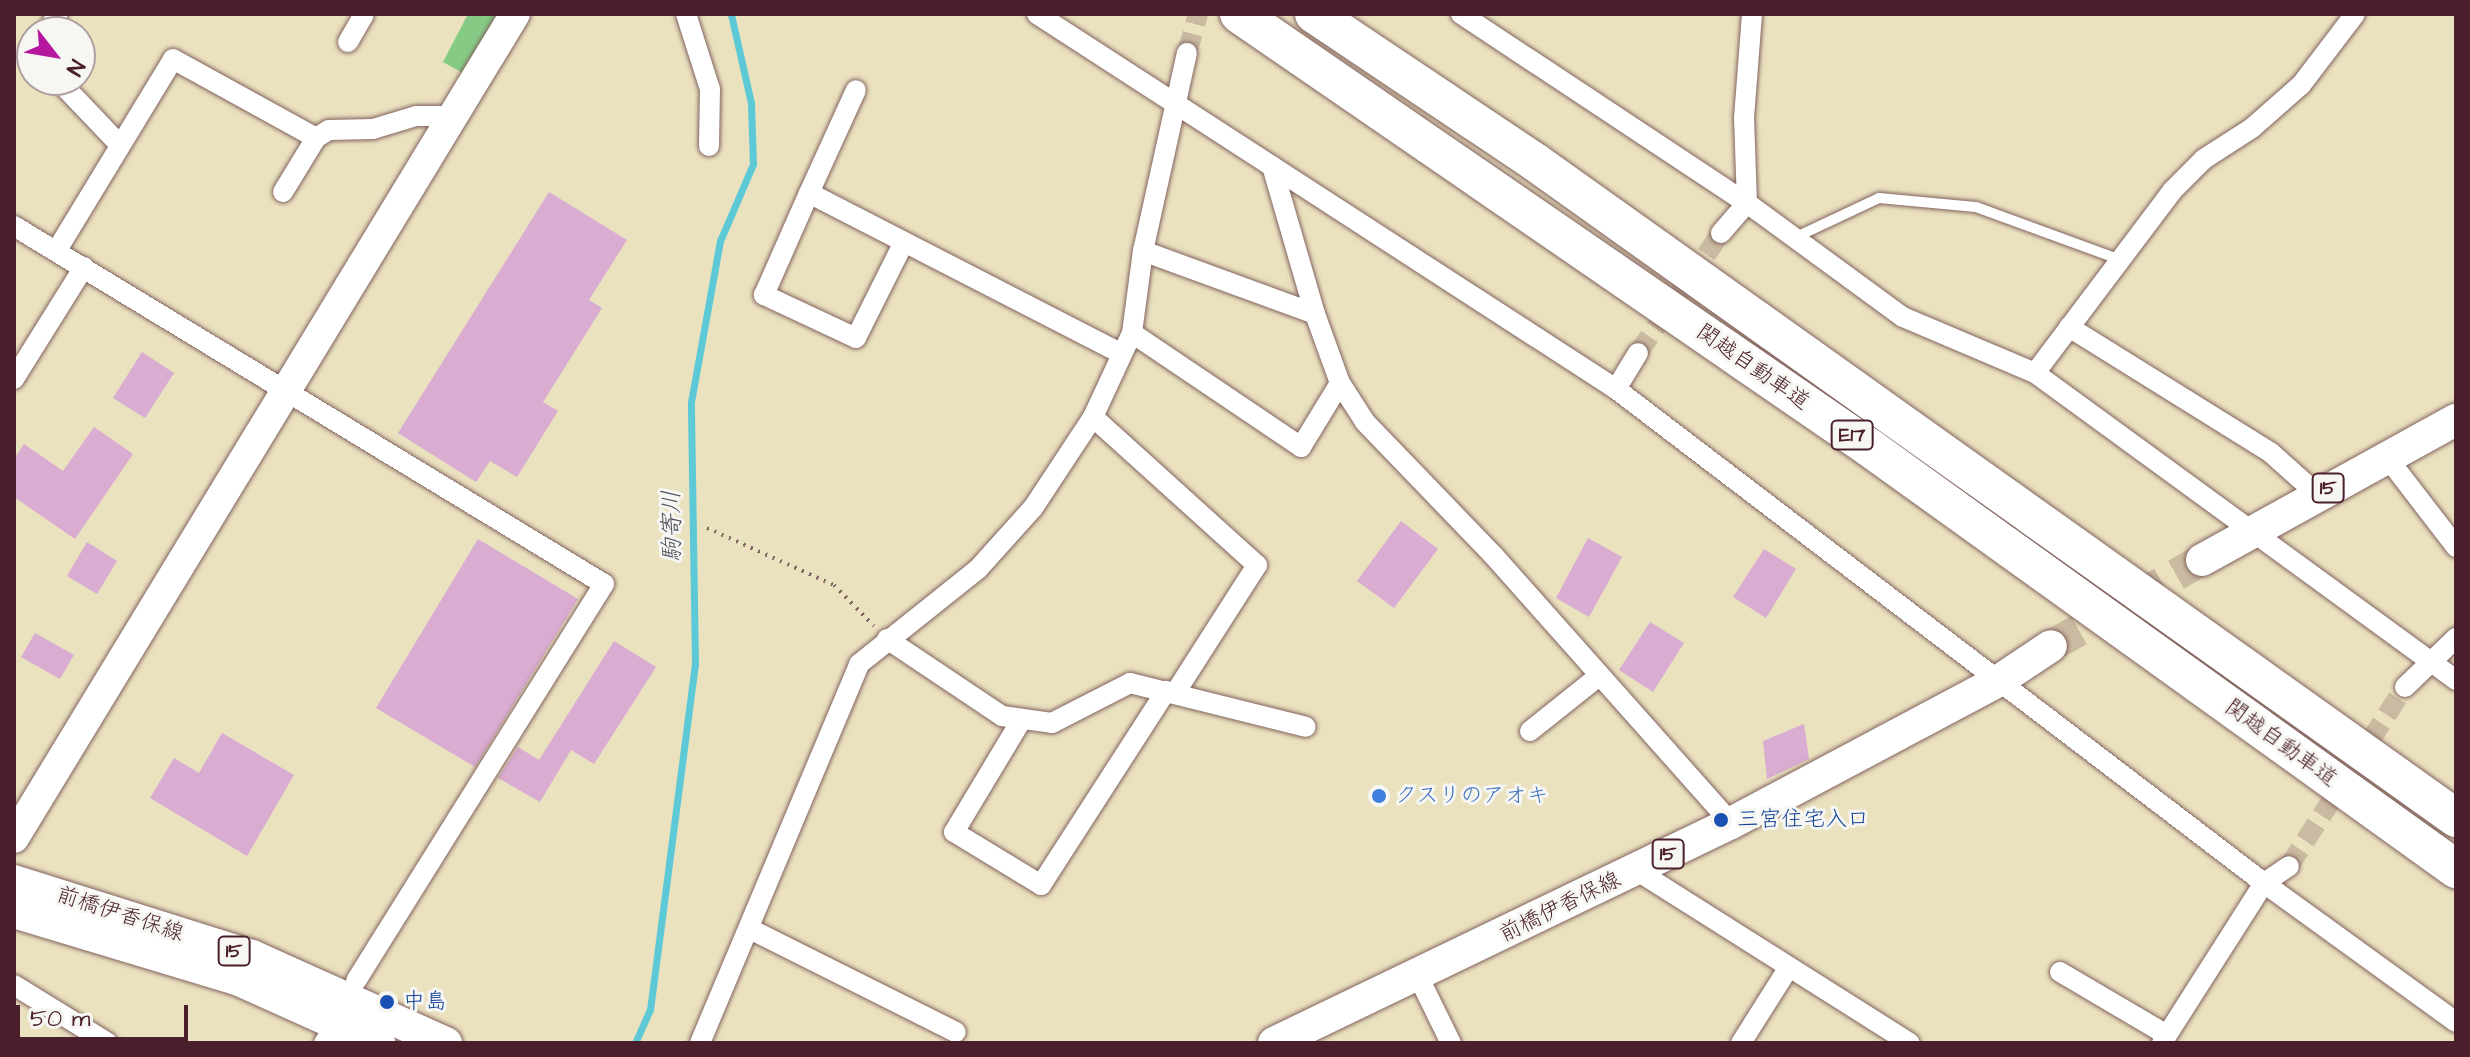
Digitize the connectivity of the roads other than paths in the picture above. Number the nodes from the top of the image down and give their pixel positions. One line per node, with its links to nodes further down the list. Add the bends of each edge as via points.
1 (364, 14): 10 (street)
2 (515, 14): 15 (street)
3 (686, 14): 18 (street, via 710,89)
4 (1037, 14): 14 (street)
5 (1239, 14): 64 (highway, 関越自動車道 / E17, via 1858,439)
6 (1314, 14): 60 (highway, 関越自動車道 / E17, via 1599,207)
7 (1461, 14): 22 (street)
8 (1752, 14): 22 (street, via 1744,118)
9 (2355, 14): 29 (street, via 2301,85 2192,170)
10 (348, 42)
11 (1187, 53): 14 (street)
12 (856, 90): 21 (street)
13 (73, 96): 17 (street)
14 (1174, 100): 19 (street); 28 (street)
15 (453, 116): 16 (street, via 416,116 373,129 329,130); 40 (street)
16 (316, 138): 17 (street, via 173,59); 20 (street)
17 (120, 145): 27 (street)
18 (709, 146)
19 (1272, 166): 31 (street); 39 (street)
20 (283, 192)
21 (809, 193): 26 (street); 26 (street, via 764,295 856,338)
22 (1747, 203): 24 (street); 25 (street)
23 (14, 226): 27 (street)
24 (1721, 233)
25 (1793, 238): 29 (lane, via 1879,198 1976,207); 36 (street, via 1903,317)
26 (903, 244): 34 (street)
27 (57, 250): 30 (street)
28 (1143, 251): 31 (street); 33 (street)
29 (2118, 259): 32 (street)
30 (84, 267): 37 (street); 40 (street)
31 (1315, 314): 38 (street)
32 (2069, 327): 36 (street); 44 (street, via 2270,452)
33 (1132, 333): 34 (street); 38 (street, via 1301,447)
34 (1119, 352): 41 (street)
35 (1638, 353): 39 (street)
36 (2035, 373): 45 (street)
37 (14, 379)
38 (1340, 383): 52 (street, via 1365,422)
39 (1616, 389): 53 (street)
40 (286, 392): 62 (street); 73 (street, via 604,584)
41 (1093, 417): 49 (street, via 1033,508 978,569); 56 (street, via 1257,565)
42 (2456, 420): 43 (main road, 15)
43 (2386, 456): 44 (main road, 15); 46 (street)
44 (2317, 494): 45 (main road, 15)
45 (2252, 532): 47 (main road, 15); 51 (street)
46 (2456, 547)
47 (2202, 560)
48 (2456, 638): 51 (street)
49 (887, 639): 57 (street, via 1002,716); 69 (street, via 859,664)
50 (2051, 646): 53 (main road, 前橋伊香保線 / 15)
51 (2429, 659): 54 (street); 55 (street)
52 (1599, 676): 59 (street); 61 (street)
53 (2000, 680): 61 (main road, 前橋伊香保線 / 15); 67 (street)
54 (2456, 680)
55 (2405, 687)
56 (1170, 692): 57 (street, via 1130,683 1052,723); 57 (street, via 1041,885 954,832); 58 (street)
57 (1022, 719)
58 (1306, 727)
59 (1530, 731)
60 (2456, 818)
61 (1731, 823): 65 (main road, 前橋伊香保線 / 15)
62 (14, 838)
63 (2289, 866): 67 (street)
64 (2456, 869)
65 (1636, 870): 70 (street); 72 (main road, 前橋伊香保線 / 15)
66 (14, 881): 81 (main road, 前橋伊香保線 / 15, via 252,956)
67 (2264, 883): 75 (street); 78 (street)
68 (14, 912): 76 (main road, 前橋伊香保線 / 15, via 239,980)
69 (750, 929): 77 (street); 82 (street)
70 (1789, 967): 85 (street); 86 (street)
71 (2060, 972): 78 (street)
72 (1418, 976): 83 (main road, 前橋伊香保線 / 15); 84 (street)
73 (356, 981)
74 (14, 985): 79 (street)
75 (2456, 1022)
76 (330, 1032): 80 (main road, 前橋伊香保線 / 15)
77 (956, 1032)
78 (2164, 1039)
79 (108, 1043)
80 (379, 1043)
81 (446, 1043)
82 (700, 1043)
83 (1274, 1043)
84 (1451, 1043)
85 (1741, 1043)
86 (1910, 1043)

